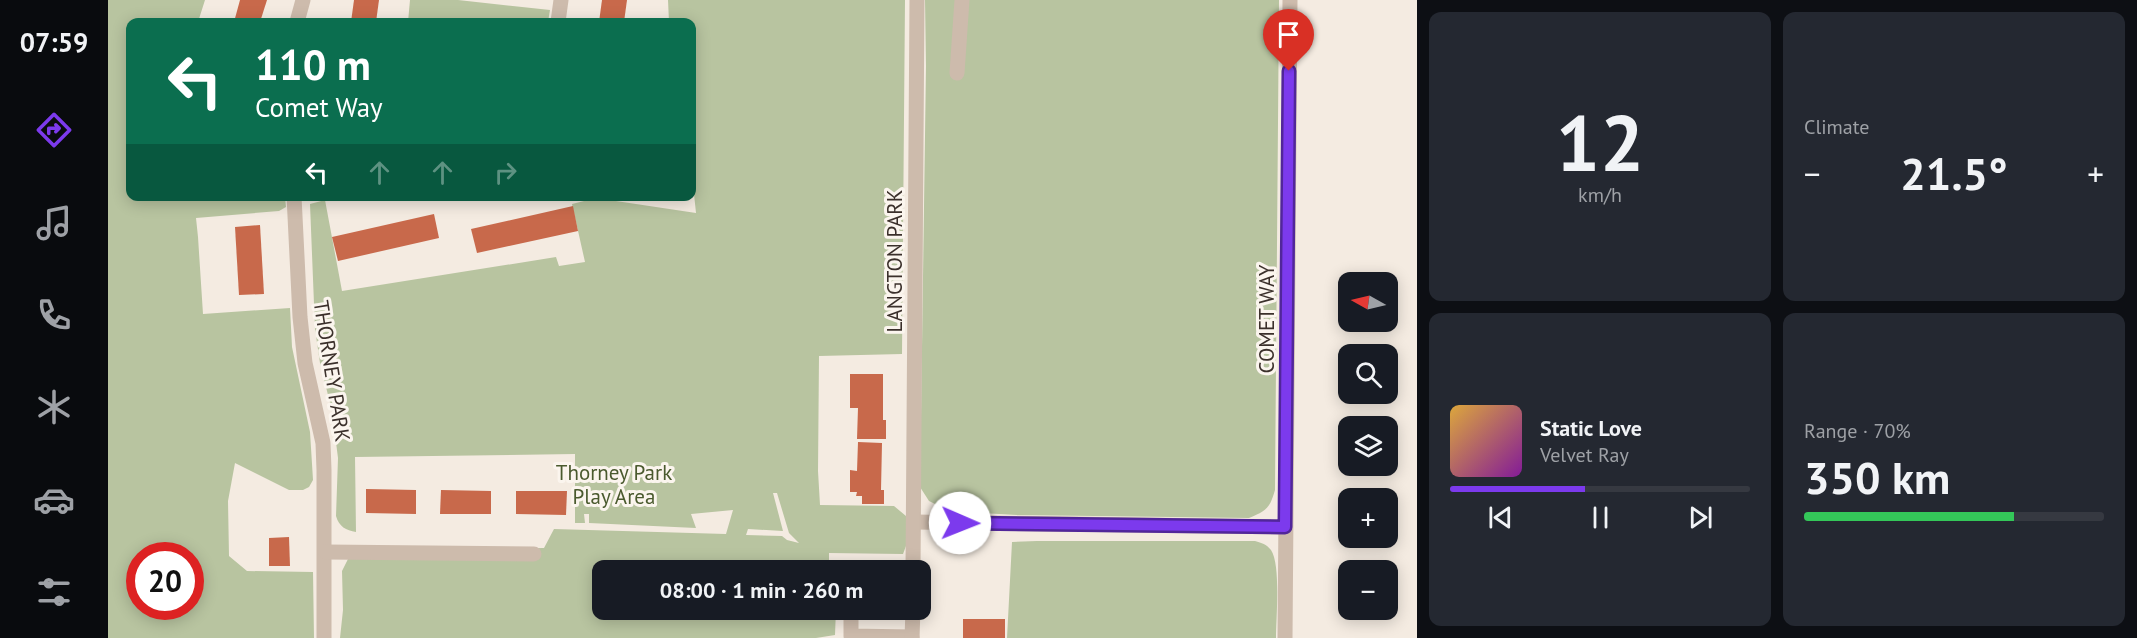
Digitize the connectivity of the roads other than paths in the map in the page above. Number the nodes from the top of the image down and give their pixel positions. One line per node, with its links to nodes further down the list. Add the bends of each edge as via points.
1 (303, 0): 6 (street)
2 (561, 0): 7 (street)
3 (916, 0): 10 (street, LANGTON PARK)
4 (962, 0): 8 (street)
5 (1290, 0): 11 (street, COMET WAY)
6 (298, 18)
7 (559, 18)
8 (957, 73)
9 (294, 201): 12 (street, THORNEY PARK, via 304,352 322,443)
10 (914, 522): 11 (street); 14 (street)
11 (1285, 527): 19 (street, COMET WAY)
12 (326, 552): 13 (street); 18 (street, THORNEY PARK)
13 (534, 554)
14 (913, 560)
15 (851, 620): 17 (street, via 851,636)
16 (913, 620): 17 (street)
17 (912, 637)
18 (324, 638)
19 (1285, 638)

